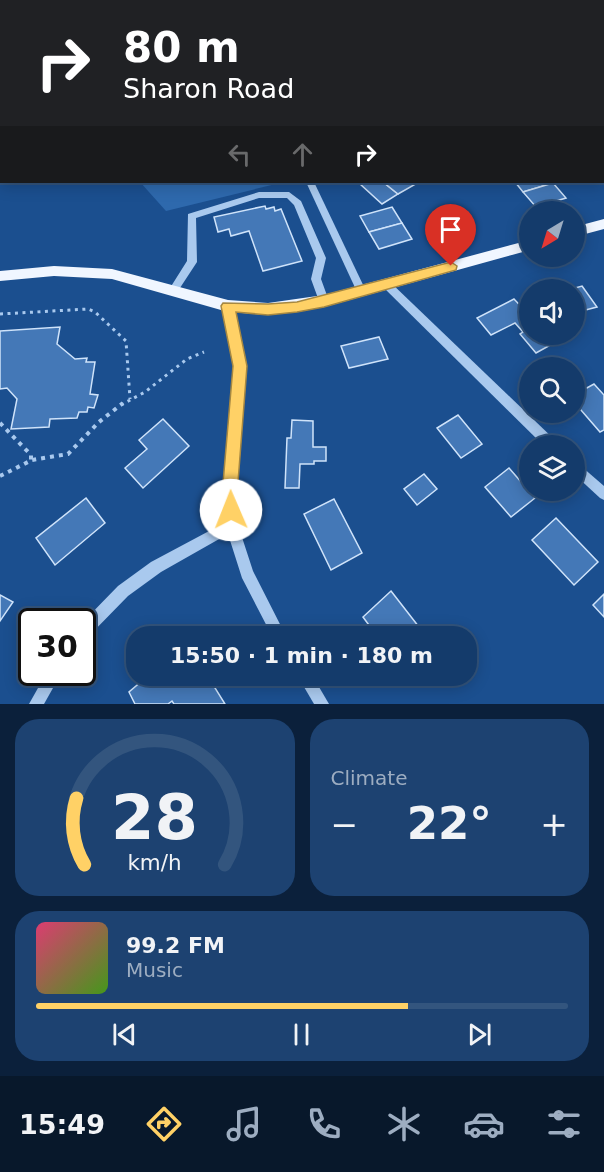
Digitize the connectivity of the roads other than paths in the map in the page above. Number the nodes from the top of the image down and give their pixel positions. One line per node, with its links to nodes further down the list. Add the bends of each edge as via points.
1 (310, 183): 8 (street)
2 (604, 224): 3 (main road)
3 (585, 229)
4 (519, 248): 6 (main road)
5 (0, 276): 7 (main road, via 90,272 127,277)
6 (386, 284): 8 (main road); 11 (street)
7 (172, 291): 9 (street, via 192,262 191,216 277,193 289,195 298,204 313,236 321,258 316,279); 10 (main road)
8 (361, 291): 9 (main road)
9 (324, 302): 10 (main road, via 268,309)
10 (228, 306): 14 (street, via 240,366 230,495)
11 (542, 435)
12 (585, 476): 13 (street)
13 (604, 494)
14 (232, 525): 15 (street, via 156,567 123,591); 16 (street, via 247,573)
15 (96, 619)
16 (274, 626)
17 (47, 686): 19 (street)
18 (311, 686): 20 (street)
19 (36, 704)
20 (322, 704)

